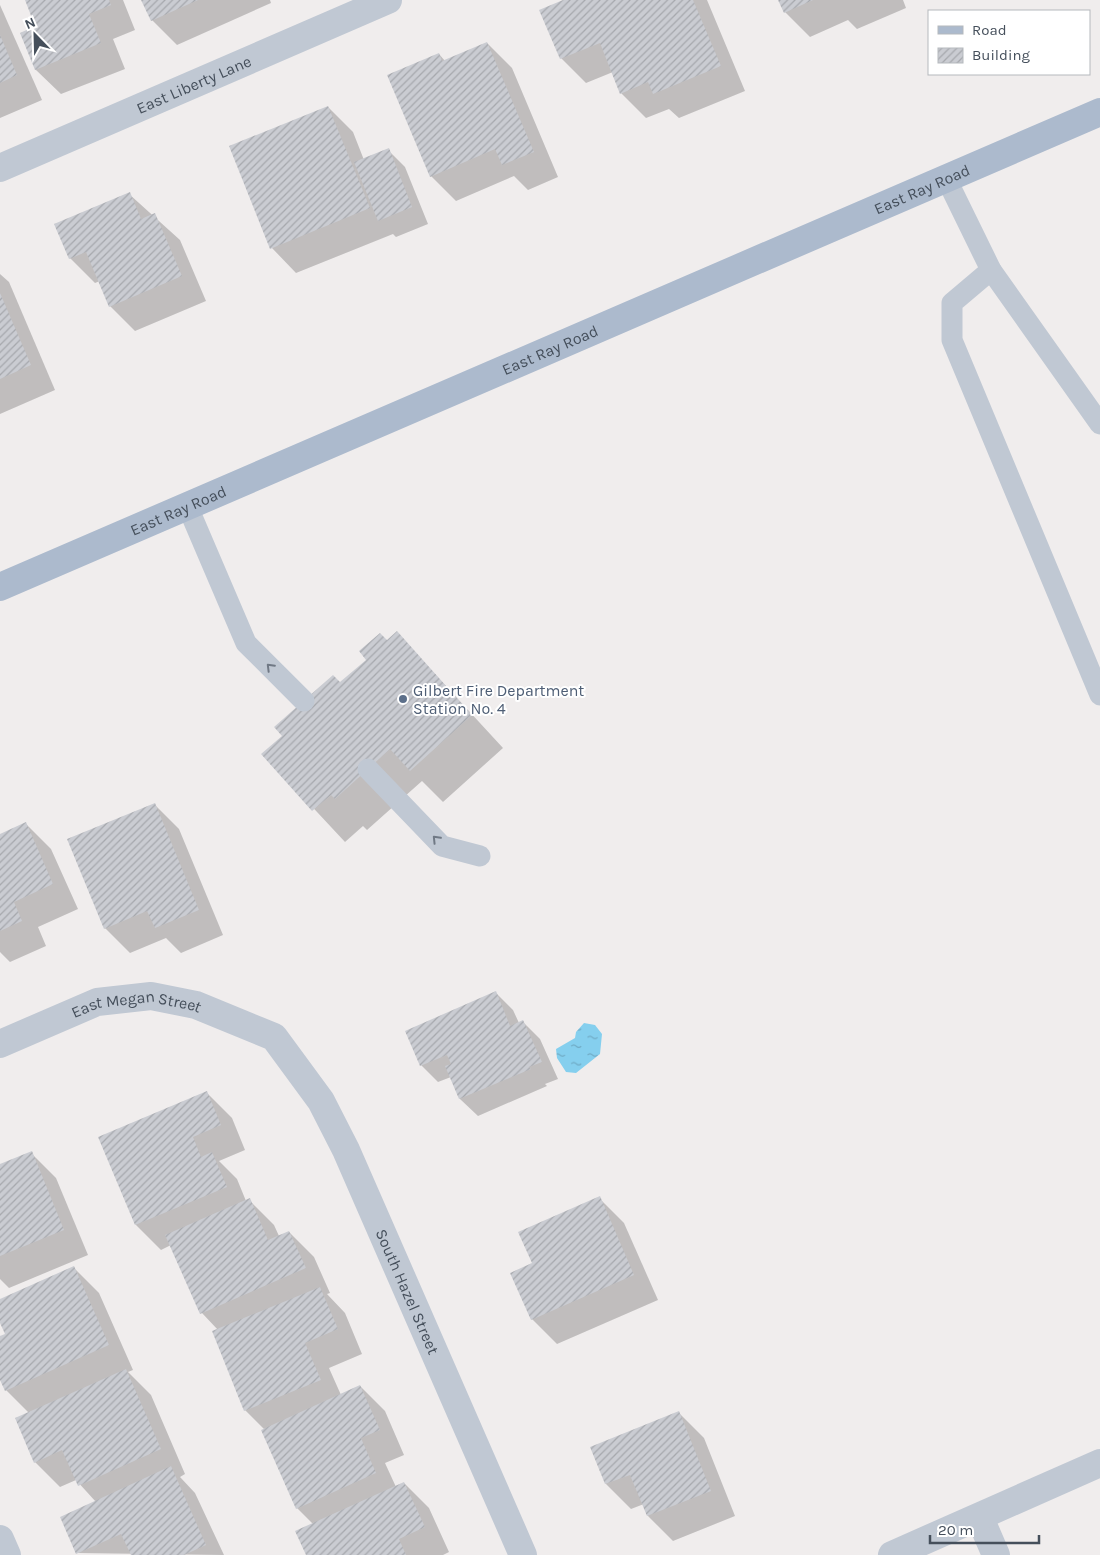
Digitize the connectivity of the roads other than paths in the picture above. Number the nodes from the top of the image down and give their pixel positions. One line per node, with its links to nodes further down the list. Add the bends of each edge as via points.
1 (388, 0): 3 (street, East Liberty Lane)
2 (1100, 112): 4 (main road, East Ray Road)
3 (0, 168)
4 (946, 178): 5 (lane); 7 (main road, East Ray Road)
5 (991, 270): 6 (lane); 9 (lane, via 952,302 952,340)
6 (1100, 424)
7 (188, 505): 8 (main road, East Ray Road); 10 (lane, one-way to 7, via 246,643)
8 (0, 587)
9 (1100, 695)
10 (304, 701)
11 (368, 769): 12 (lane, one-way to 11, via 442,846)
12 (480, 856)
13 (274, 1037): 14 (street, East Megan Street, via 196,1005 152,996 97,1002); 19 (street, South Hazel Street, via 321,1102 346,1150)
14 (0, 1044)
15 (1100, 1463): 16 (street)
16 (980, 1518): 20 (street); 21 (street)
17 (0, 1539): 18 (street)
18 (7, 1555)
19 (523, 1555)
20 (892, 1555)
21 (996, 1555)

